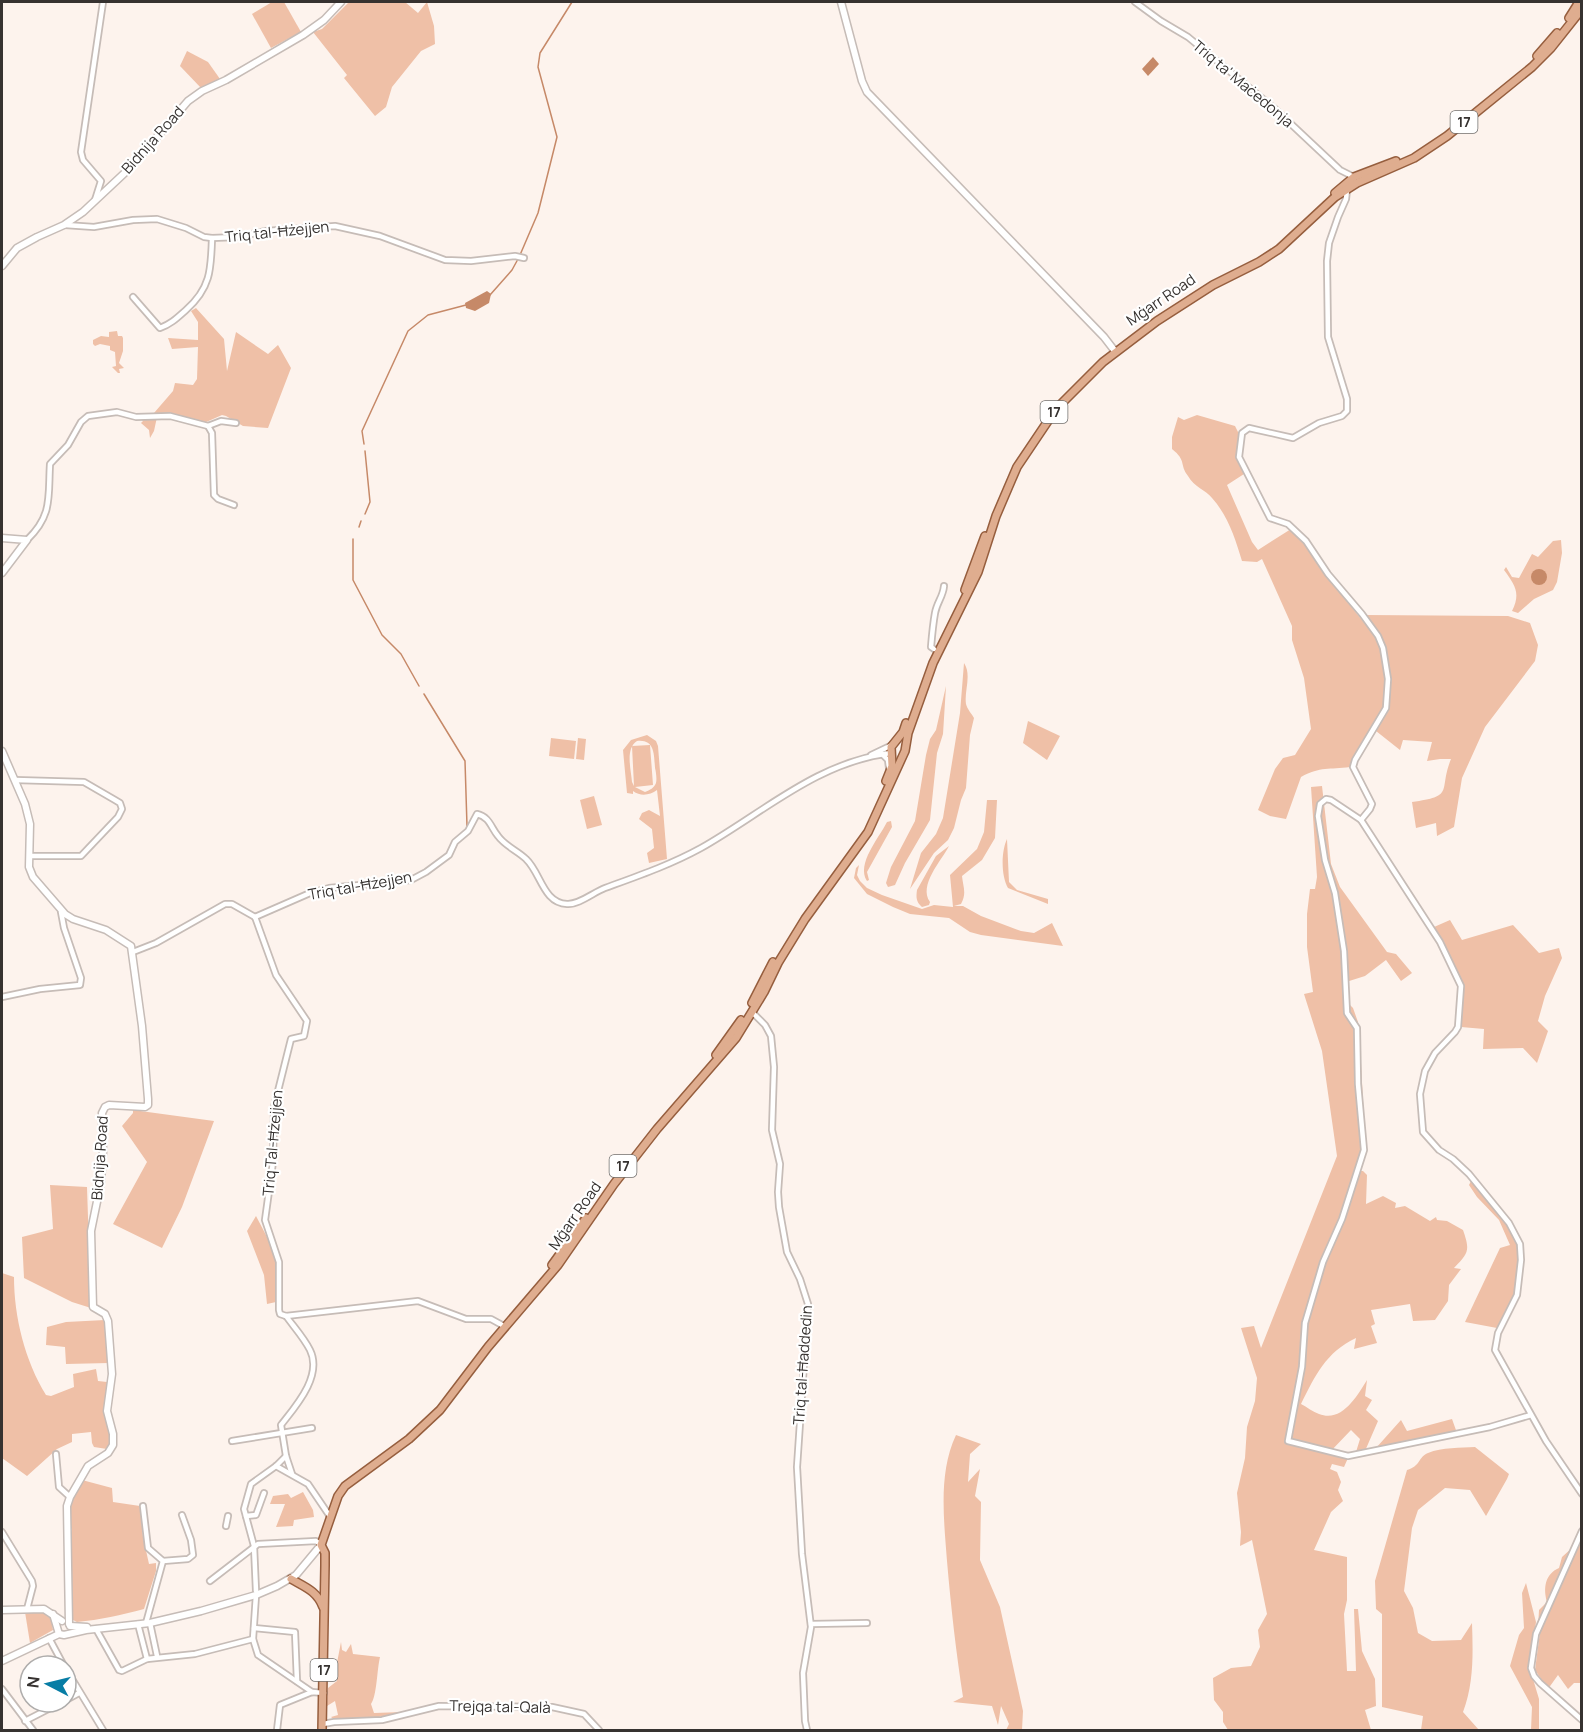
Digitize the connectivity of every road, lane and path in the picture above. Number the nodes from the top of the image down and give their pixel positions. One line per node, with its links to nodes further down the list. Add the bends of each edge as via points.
1 (103, 2): 10 (street, via 81,152 100,181)
2 (341, 2): 10 (street, Bidnija Road, via 324,21 303,35 188,101)
3 (841, 2): 16 (street, via 867,92)
4 (1135, 2): 7 (street, Triq ta' Maċedonja, via 1215,59)
5 (1580, 2): 8 (main road, Mġarr Road / 17, via 1530,64 1444,133 1412,155)
6 (1581, 11): 9 (main road, Mġarr Road / 17, via 1532,67 1435,145)
7 (1346, 174): 8 (street); 9 (street)
8 (1354, 177): 9 (main road, Mġarr Road / 17)
9 (1347, 187): 16 (main road, Mġarr Road / 17, via 1277,247 1180,301); 26 (main road, Mġarr Road / 17, via 1280,249 1184,303 1130,341 1056,409 1014,474 978,572 933,663); 34 (street, via 1329,243 1328,271 1328,337 1347,411 1293,438 1250,428 1242,433 1239,456 1270,518 1288,524 1306,541 1381,643 1388,671 1385,713 1353,767 1371,803)
10 (94, 202): 11 (street, Bidnija Road)
11 (64, 225): 12 (street, Triq tal-Ħżejjen, via 94,227 157,219); 14 (street, Bidnija Road, via 17,248)
12 (212, 238): 13 (street, Triq tal-Ħżejjen, via 335,226 380,236 445,261); 15 (street, via 206,286 197,301 172,323 160,328)
13 (524, 258)
14 (2, 266)
15 (134, 297)
16 (1114, 350): 24 (main road, Mġarr Road / 17, via 1068,391 1022,452 996,506 965,591)
17 (236, 423): 18 (street, via 221,421)
18 (208, 426): 19 (street, via 212,433 214,495); 21 (street, via 170,416 136,417 117,412 85,418 68,446 50,464 44,520)
19 (234, 505)
20 (2, 538): 21 (street)
21 (27, 540): 22 (street)
22 (2, 573)
23 (944, 586): 24 (street, via 935,612 931,647)
24 (934, 649): 25 (main road, Mġarr Road / 17, via 903,732)
25 (894, 743): 26 (main road); 29 (main road, Mġarr Road / 17); 31 (street)
26 (905, 748): 30 (main road, Mġarr Road)
27 (2, 751): 33 (street)
28 (882, 754): 29 (street); 31 (street); 32 (street)
29 (891, 754): 30 (main road); 32 (main road, Mġarr Road / 17)
30 (902, 756): 40 (main road, Mġarr Road / 17, via 868,832 805,919)
31 (864, 759): 37 (street, Triq tal-Ħżejjen, via 803,783 702,847 654,872 569,904 551,898 528,861 500,839 479,814 449,855 411,880 310,892)
32 (890, 771): 42 (main road, Mġarr Road / 17, via 865,830 802,916 732,1035 636,1149 542,1278)
33 (15, 780): 35 (street, via 30,824); 35 (street, via 84,783 120,803 122,809 81,856)
34 (1362, 818): 43 (street, via 1440,942 1461,986 1458,1027 1425,1071 1420,1094 1423,1132 1438,1150 1469,1174 1509,1223 1520,1244 1517,1295 1498,1333 1495,1350); 43 (street, via 1331,800 1320,804 1318,816 1325,860 1335,893 1344,951 1347,1013 1357,1028 1364,1150 1305,1323 1302,1367 1288,1441 1348,1456)
35 (30, 856): 36 (street, via 31,873)
36 (61, 912): 38 (street, via 109,932 131,946); 39 (street, via 80,985)
37 (255, 917): 38 (street, via 225,904); 41 (street, Triq Tal-Ħżejjen, via 276,975 307,1021 304,1036 291,1039 276,1093 265,1220 279,1262 279,1310)
38 (133, 952): 53 (street, Bidnija Road, via 148,1103 145,1107 109,1105 103,1110 101,1182 91,1238 93,1305 105,1314 109,1326 112,1374 107,1411 113,1440 108,1453 88,1466)
39 (2, 997)
40 (752, 1012): 62 (main road, Mġarr Road / 17, via 736,1038 614,1184 558,1265 446,1403 410,1439 345,1486); 76 (street, Triq tal-Ħaddedin, via 771,1036 772,1130 780,1164 779,1207 787,1252 808,1304 797,1467)
41 (286, 1316): 42 (street, via 418,1301 466,1318 491,1319); 45 (street, via 311,1352 312,1364 305,1394 281,1425)
42 (502, 1324): 56 (main road, Mġarr Road / 17, via 437,1407 407,1436 342,1483)
43 (1532, 1415): 52 (street)
44 (312, 1428): 45 (street)
45 (283, 1434): 46 (street); 48 (street)
46 (232, 1441)
47 (56, 1454): 53 (street, via 59,1486)
48 (286, 1456): 49 (street); 50 (street)
49 (276, 1467): 50 (street); 58 (street, via 251,1484 244,1509)
50 (292, 1474): 56 (street, via 309,1484)
51 (264, 1493): 58 (street, via 256,1515)
52 (1581, 1494)
53 (70, 1497): 77 (street, Bidnija Road, via 68,1606)
54 (143, 1506): 64 (street, via 148,1548)
55 (182, 1515): 64 (street, via 193,1555 188,1559)
56 (329, 1515): 62 (main road, Mġarr Road / 17)
57 (228, 1516): 59 (street)
58 (246, 1516): 63 (street)
59 (226, 1526)
60 (1581, 1531): 93 (street, via 1536,1634 1531,1668 1540,1683)
61 (2, 1532): 70 (street, via 32,1581)
62 (320, 1544): 63 (street); 65 (street); 67 (main road, 17, via 325,1553); 69 (street, via 289,1576)
63 (254, 1546): 66 (street); 69 (street)
64 (163, 1560): 73 (street)
65 (291, 1579): 68 (main road); 69 (street)
66 (210, 1581)
67 (325, 1587): 68 (main road); 72 (main road, 17)
68 (314, 1592): 72 (main road, 17)
69 (256, 1593): 73 (street, via 201,1611); 78 (street)
70 (27, 1609): 71 (street); 77 (street, via 44,1609)
71 (2, 1610)
72 (324, 1610): 91 (main road, 17)
73 (147, 1622): 75 (street); 77 (street); 83 (street)
74 (867, 1623): 76 (street)
75 (138, 1624): 79 (street); 84 (street)
76 (811, 1624): 100 (street, Triq tal-Ħaddedin, via 803,1673)
77 (63, 1627): 79 (street); 80 (street)
78 (254, 1628): 81 (street); 86 (street, via 295,1632)
79 (96, 1629): 84 (street, via 119,1670)
80 (49, 1638): 82 (street); 85 (street)
81 (253, 1639): 83 (street, via 195,1654); 86 (street, via 258,1655)
82 (58, 1654)
83 (157, 1656): 84 (street)
84 (147, 1659)
85 (2, 1661)
86 (297, 1681): 89 (street)
87 (2, 1689): 94 (street)
88 (78, 1690): 90 (street)
89 (312, 1692): 91 (street); 98 (street, via 280,1705)
90 (80, 1693): 97 (street)
91 (324, 1694): 95 (main road, 17)
92 (39, 1714): 94 (street)
93 (1581, 1720)
94 (25, 1721): 96 (street)
95 (322, 1727): 99 (street, Trejqa tal-Qalà, via 334,1722 382,1720 439,1706 552,1707 584,1714)
96 (33, 1731)
97 (104, 1731)
98 (277, 1731)
99 (599, 1731)
100 (807, 1731)

